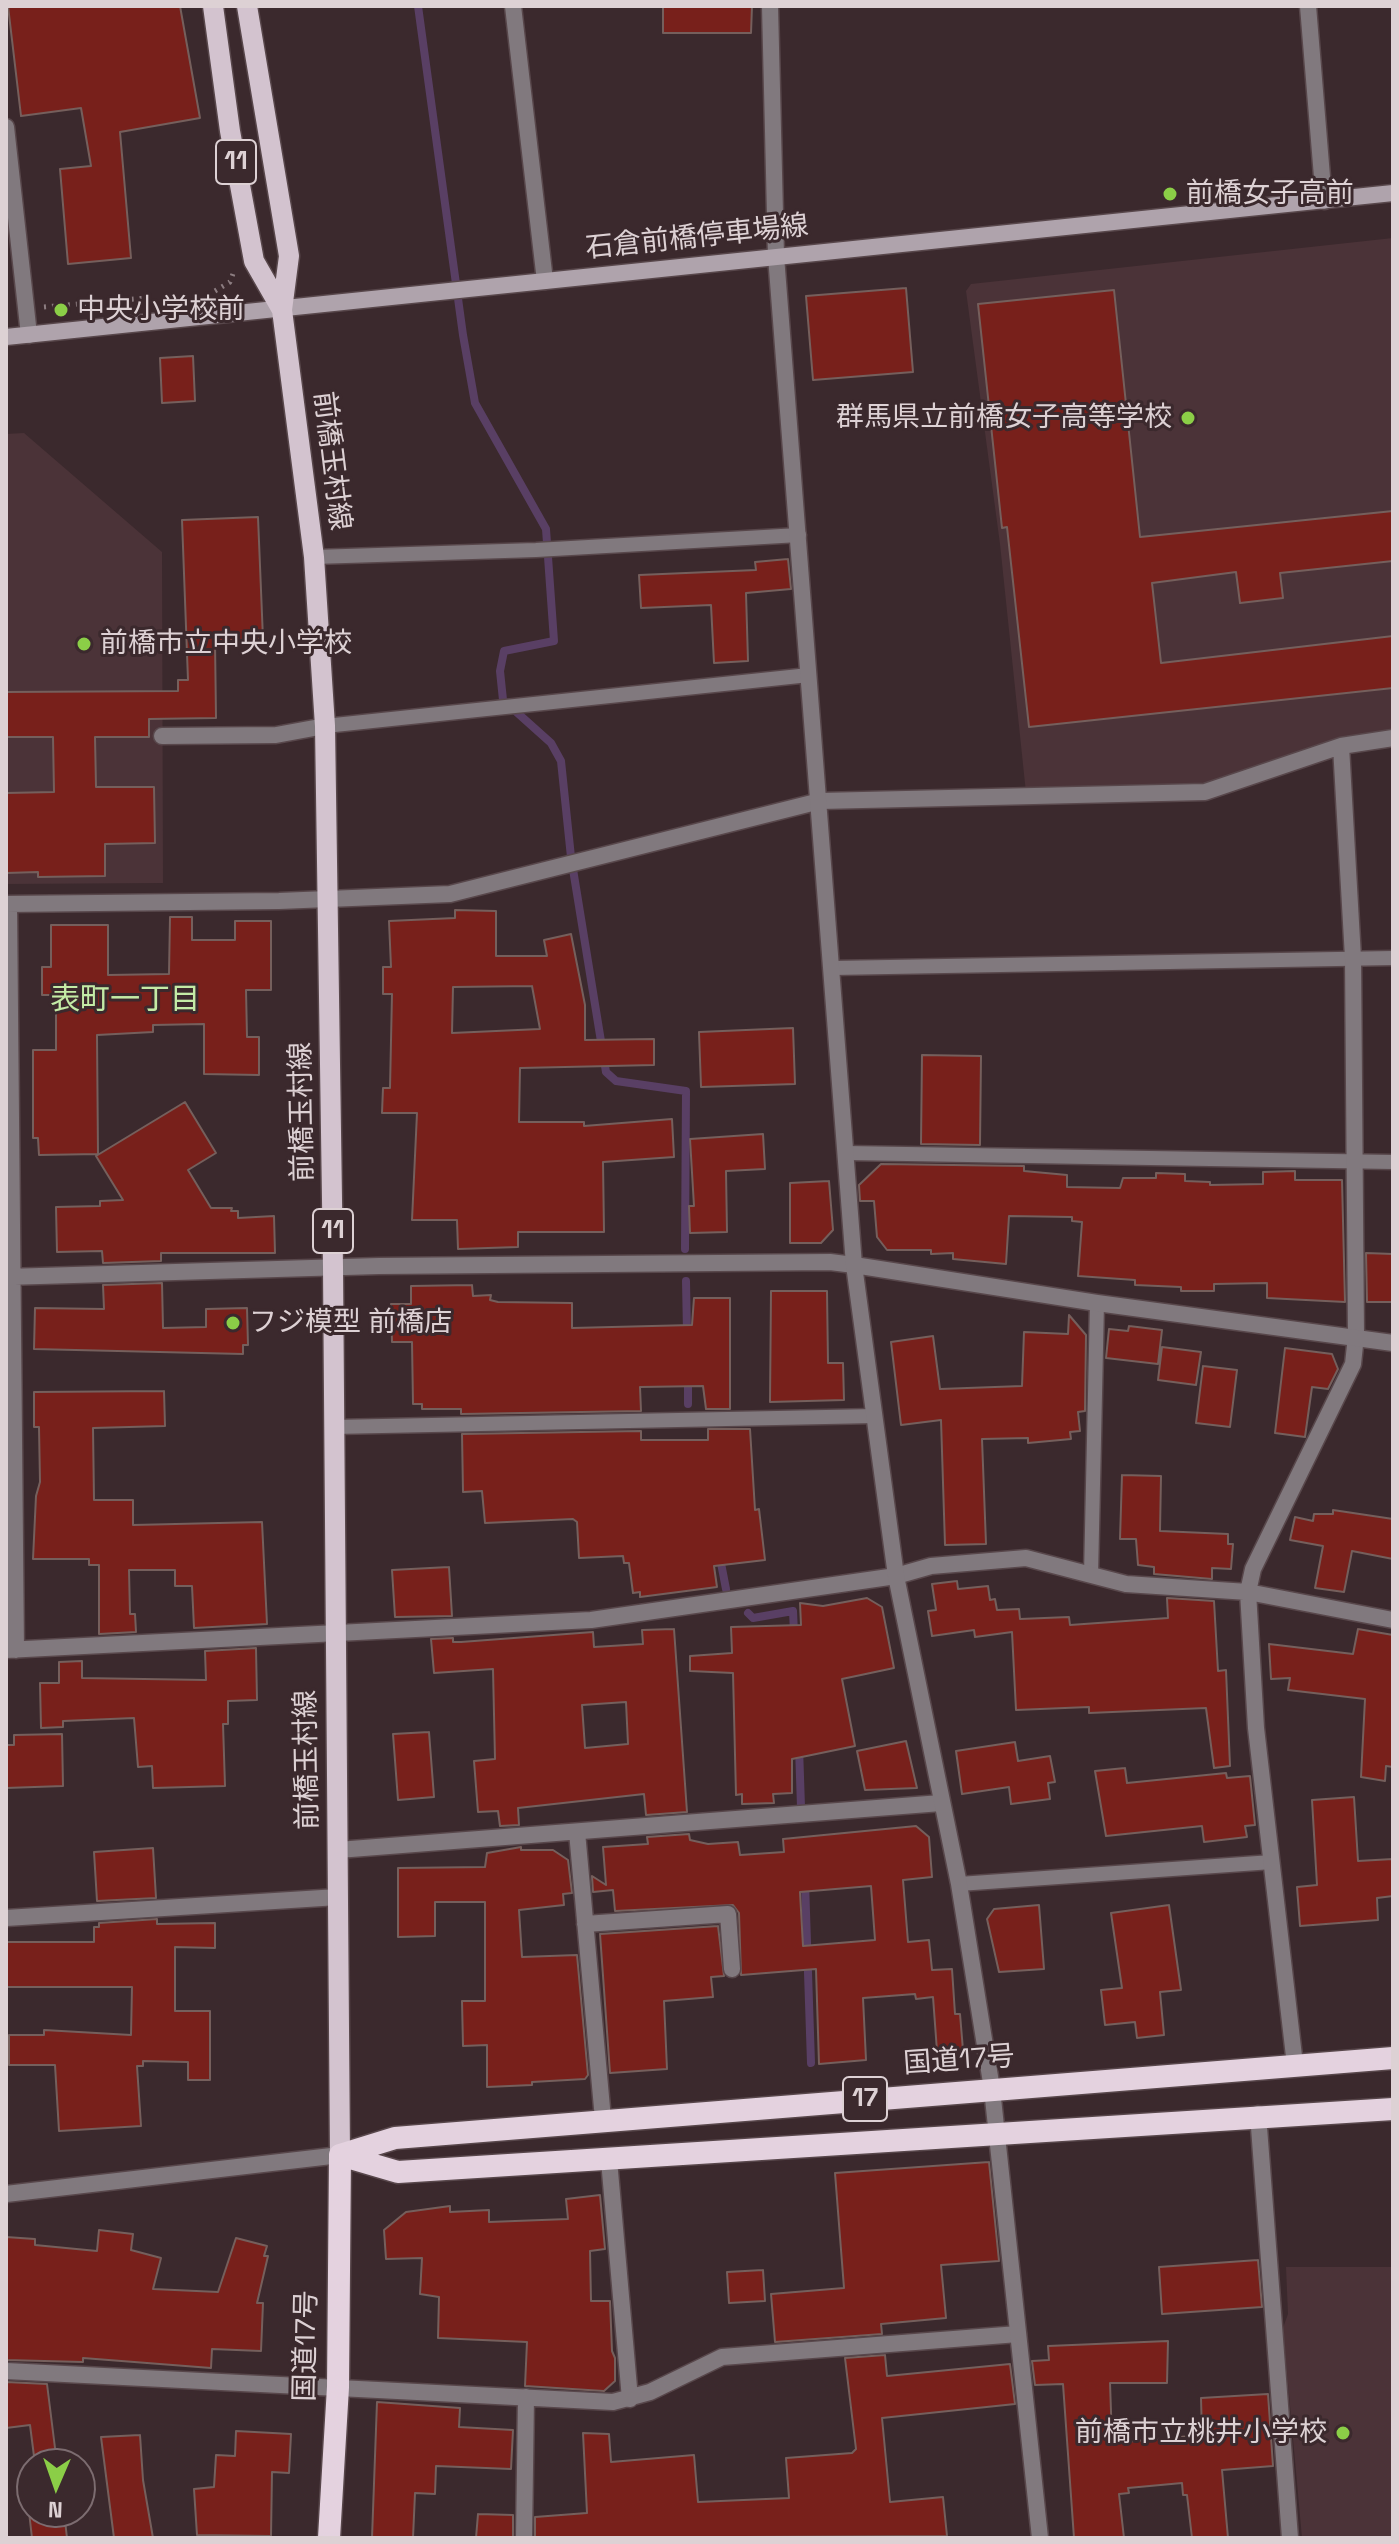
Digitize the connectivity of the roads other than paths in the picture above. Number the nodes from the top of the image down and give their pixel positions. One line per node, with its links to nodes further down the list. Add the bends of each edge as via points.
1 (213, 6): 11 (main road, 前橋玉村線 / 11, via 254,261)
2 (247, 6): 11 (main road, 前橋玉村線 / 11, via 289,256)
3 (513, 6): 10 (street)
4 (770, 6): 9 (street)
5 (1308, 6): 8 (street)
6 (6, 127): 12 (street)
7 (1393, 193): 8 (main road, 石倉前橋停車場線)
8 (1324, 201): 9 (main road, 石倉前橋停車場線)
9 (776, 256): 10 (main road, 石倉前橋停車場線); 14 (street)
10 (545, 281): 11 (main road, 石倉前橋停車場線)
11 (282, 310): 12 (main road, 石倉前橋停車場線); 15 (main road, 前橋玉村線 / 11)
12 (29, 335): 13 (main road, 石倉前橋停車場線)
13 (6, 337)
14 (799, 535): 15 (lane); 16 (street)
15 (314, 557): 17 (main road, 前橋玉村線 / 11)
16 (809, 675): 17 (lane); 21 (street)
17 (325, 726): 18 (street, via 276,735); 22 (main road, 前橋玉村線 / 11)
18 (162, 736)
19 (1393, 738): 20 (street)
20 (1341, 746): 21 (street, via 1205,792); 24 (street)
21 (820, 801): 22 (street, via 450,894); 26 (street)
22 (328, 897): 23 (street); 31 (main road, 前橋玉村線 / 11)
23 (8, 904): 32 (street)
24 (1353, 958): 25 (lane); 26 (lane); 28 (street)
25 (1393, 958)
26 (833, 968): 27 (street)
27 (846, 1153): 28 (lane); 30 (street)
28 (1355, 1161): 29 (lane); 34 (street)
29 (1393, 1162)
30 (854, 1265): 31 (street); 33 (street); 36 (street)
31 (333, 1267): 32 (street); 37 (main road, 前橋玉村線 / 11)
32 (9, 1277): 43 (street)
33 (1097, 1303): 34 (street); 38 (lane)
34 (1356, 1336): 35 (street); 40 (street, via 1353,1364 1253,1569)
35 (1393, 1343)
36 (875, 1416): 37 (lane); 39 (street)
37 (333, 1427): 42 (main road, 前橋玉村線 / 11)
38 (1091, 1575): 39 (street, via 1026,1558 931,1566); 40 (street, via 1126,1584)
39 (896, 1576): 42 (street, via 591,1620); 44 (street)
40 (1248, 1592): 41 (street); 47 (street, via 1256,1728)
41 (1393, 1620)
42 (335, 1635): 43 (street); 46 (main road, 前橋玉村線 / 11)
43 (11, 1650)
44 (941, 1803): 45 (street); 48 (street)
45 (577, 1832): 46 (street); 51 (street)
46 (338, 1850): 49 (main road, 前橋玉村線 / 11)
47 (1272, 1862): 48 (lane); 54 (street)
48 (959, 1884): 55 (street)
49 (338, 1897): 50 (street); 60 (main road, 前橋玉村線 / 11)
50 (6, 1918)
51 (585, 1924): 52 (street, via 728,1914); 58 (street)
52 (732, 1969)
53 (1393, 2058): 54 (highway, 国道17号 / 17)
54 (1295, 2065): 55 (highway, 国道17号 / 17)
55 (992, 2089): 58 (highway, 国道17号 / 17); 59 (street)
56 (1393, 2109): 57 (highway, 17)
57 (1258, 2114): 59 (highway, 17); 71 (street)
58 (603, 2119): 60 (highway, 国道17号 / 17, via 395,2138)
59 (997, 2132): 61 (highway, 17); 63 (street)
60 (340, 2155): 61 (highway, 17, via 398,2172); 62 (street); 65 (highway, 国道17号)
61 (609, 2160): 67 (street)
62 (6, 2194)
63 (1018, 2334): 67 (street, via 722,2357); 70 (street)
64 (6, 2371): 65 (street)
65 (338, 2387): 66 (street); 68 (highway, 国道17号)
66 (526, 2397): 67 (street); 69 (street)
67 (630, 2399)
68 (329, 2538)
69 (524, 2538)
70 (1040, 2538)
71 (1290, 2538)

